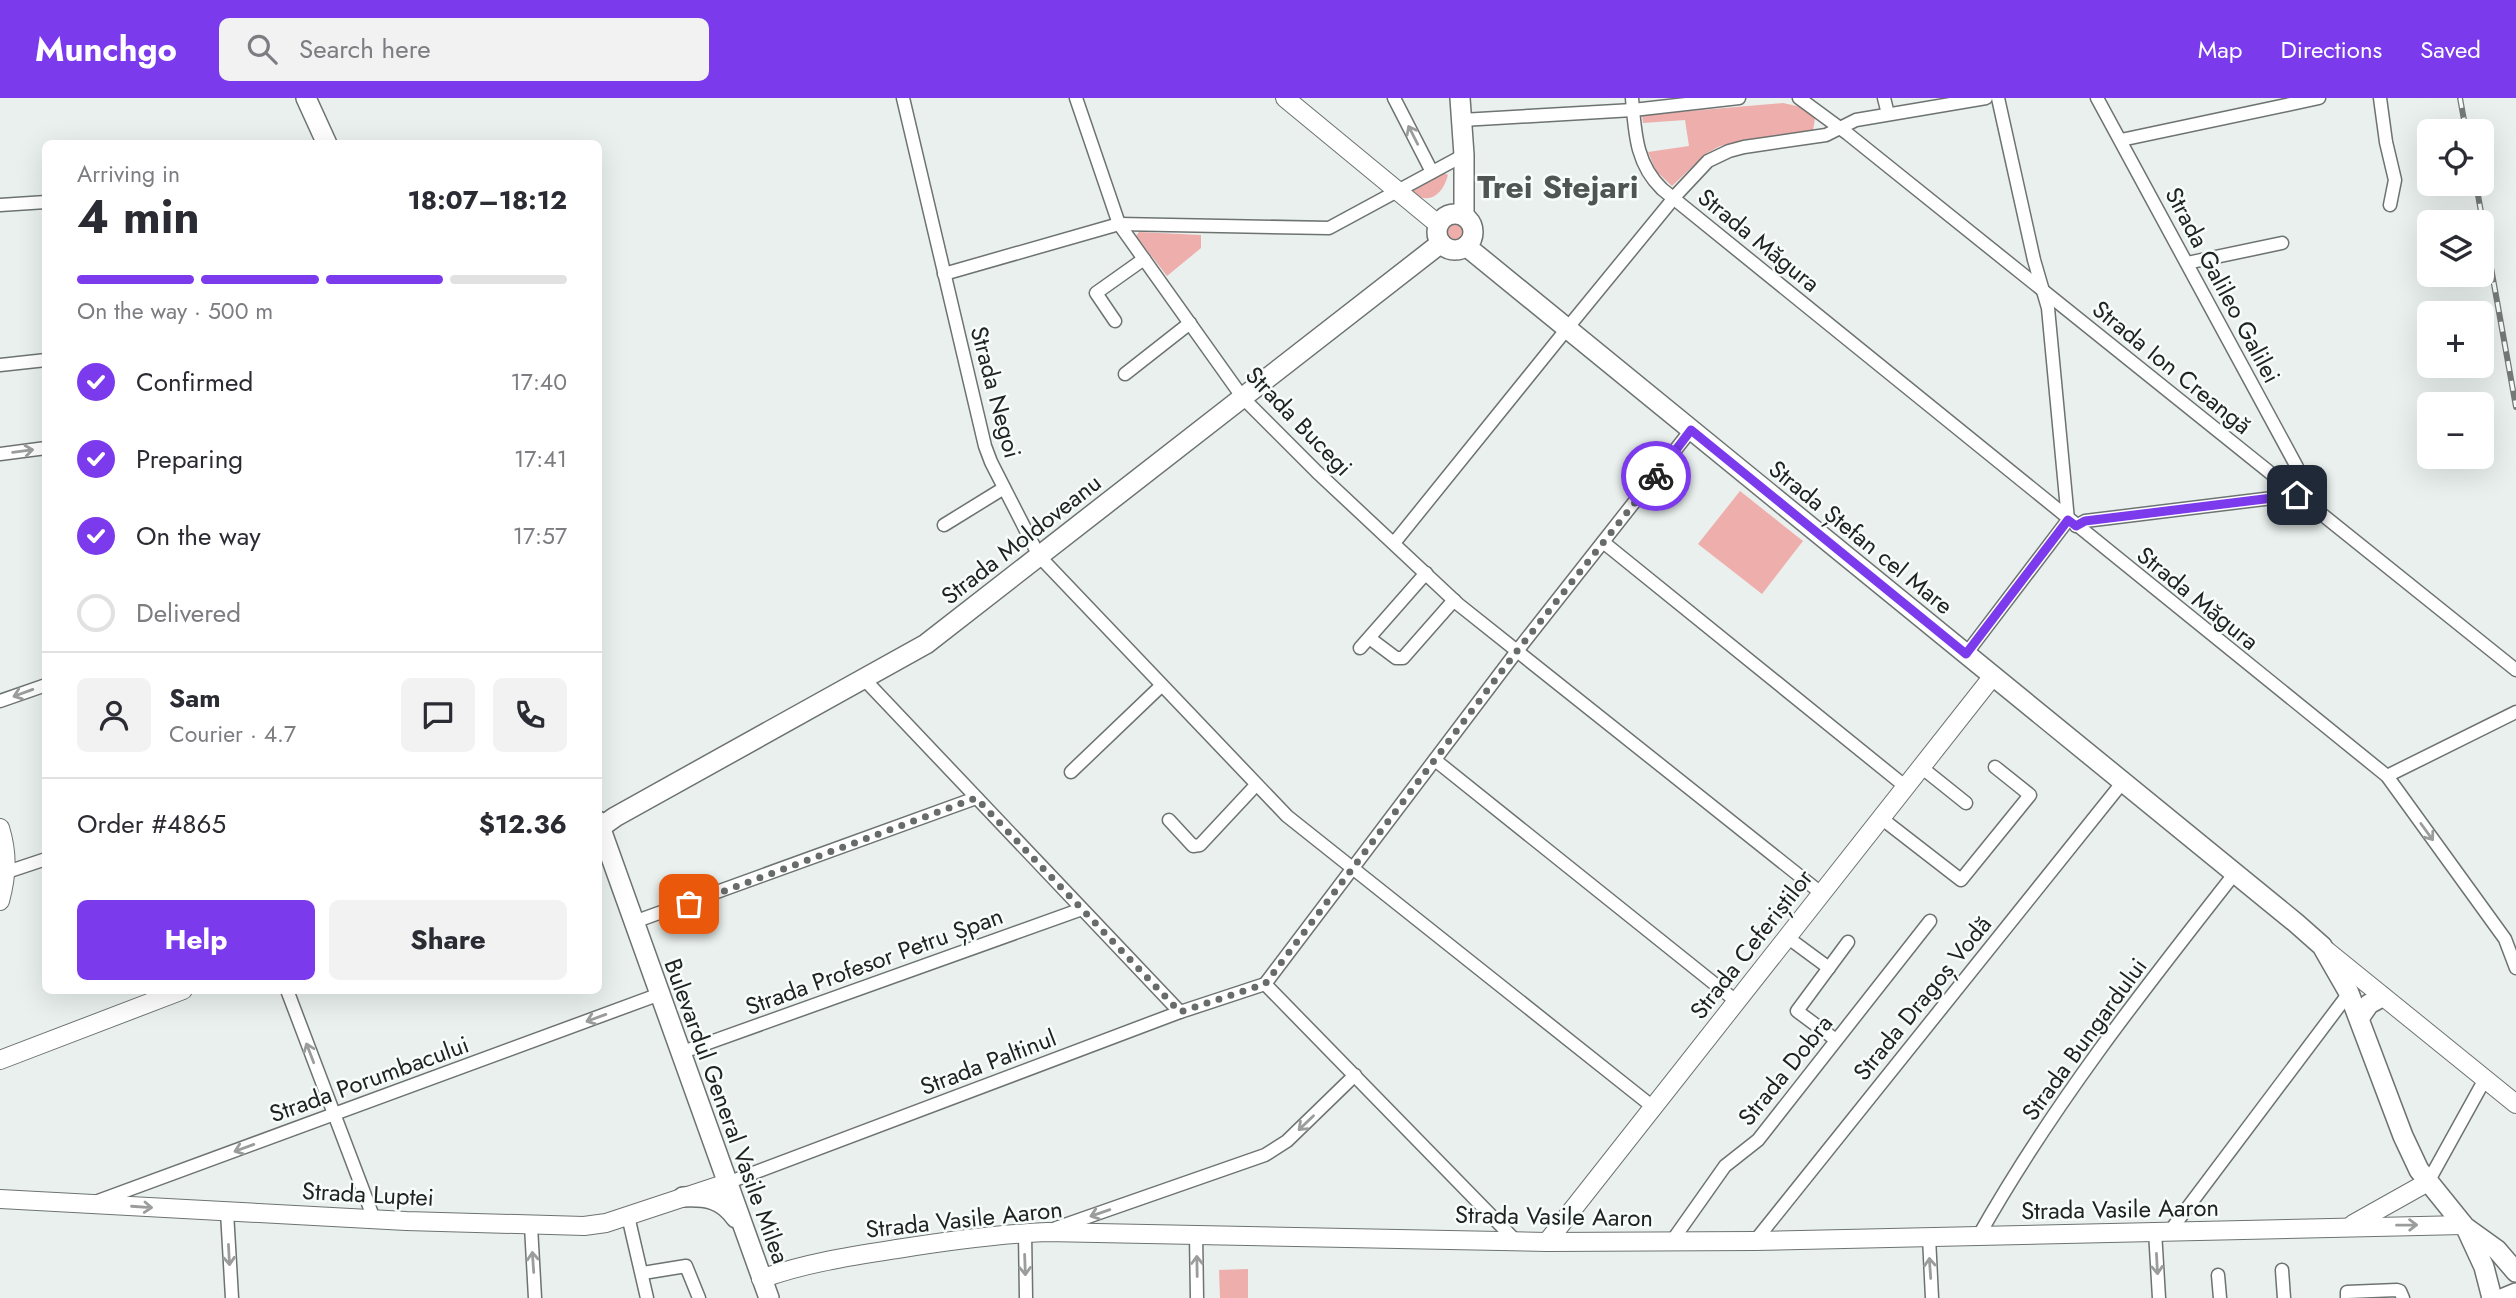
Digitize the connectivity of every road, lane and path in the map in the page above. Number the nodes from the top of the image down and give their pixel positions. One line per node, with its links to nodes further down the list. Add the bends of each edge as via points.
1 (306, 98): 19 (main road)
2 (902, 98): 35 (street, Strada Negoi)
3 (1076, 98): 29 (street, Strada Bucegi)
4 (1286, 98): 23 (street)
5 (1394, 98): 22 (street, one-way to 5)
6 (1460, 98): 17 (main road)
7 (1739, 98): 15 (street)
8 (1799, 98): 18 (street, Strada Ion Creangă)
9 (1884, 98): 16 (street)
10 (1986, 98): 16 (street)
11 (1998, 98): 36 (street)
12 (2097, 98): 20 (street, Strada Galileo Galilei)
13 (2319, 98): 20 (street)
14 (2380, 98): 27 (street, via 2395,180)
15 (1632, 104): 17 (street); 24 (street, Strada Măgura, via 1643,164)
16 (1888, 114): 18 (street)
17 (1462, 120): 21 (main road)
18 (1841, 128): 24 (street, via 1815,139 1729,151 1708,161); 36 (street, Strada Ion Creangă)
19 (325, 140)
20 (2121, 140): 34 (street, Strada Galileo Galilei)
21 (1464, 155): 22 (street); 28 (main road)
22 (1432, 172): 23 (street)
23 (1397, 191): 29 (street, via 1329,228); 30 (street)
24 (1674, 199): 39 (street); 49 (street, Strada Măgura)
25 (42, 202): 26 (street)
26 (0, 205)
27 (2390, 205)
28 (1464, 216): 30 (main road, via 1444,217); 32 (main road, via 1473,227)
29 (1119, 224): 33 (street, Strada Bucegi); 35 (street)
30 (1440, 234): 32 (main road, via 1453,249); 43 (main road, Strada Moldoveanu)
31 (2282, 243): 34 (street)
32 (1466, 246): 39 (main road, Strada Ștefan cel Mare)
33 (1144, 259): 37 (street, via 1096,293); 38 (street, Strada Bucegi)
34 (2187, 263): 48 (street, Strada Galileo Galilei, via 2297,467)
35 (944, 274): 47 (street, Strada Negoi, via 983,440)
36 (2043, 290): 48 (street, Strada Ion Creangă); 49 (street)
37 (1115, 321)
38 (1190, 323): 42 (street); 43 (street, Strada Bucegi)
39 (1566, 329): 44 (main road, Strada Ștefan cel Mare); 52 (street)
40 (42, 360): 41 (street)
41 (0, 365)
42 (1125, 374)
43 (1243, 398): 52 (street, Strada Bucegi); 53 (main road, Strada Moldoveanu)
44 (1691, 430): 51 (street); 59 (main road, Strada Ștefan cel Mare)
45 (42, 449): 46 (street, one-way to 45)
46 (0, 454)
47 (1004, 488): 50 (street); 53 (street, Strada Negoi)
48 (2297, 495): 49 (street); 60 (street, Strada Ion Creangă)
49 (2072, 523): 59 (street); 71 (street, Strada Măgura)
50 (944, 525)
51 (1603, 542): 58 (street); 74 (street)
52 (1394, 543): 54 (street, Strada Bucegi)
53 (1039, 556): 62 (main road, Strada Moldoveanu, via 926,644); 63 (street, Strada Negoi)
54 (1426, 573): 55 (street, Strada Bucegi); 57 (street)
55 (1454, 600): 56 (street, via 1400,660); 58 (street, Strada Bucegi)
56 (1372, 640)
57 (1360, 648)
58 (1517, 651): 67 (street); 86 (street, Strada Bucegi)
59 (1966, 654): 61 (main road, Strada Ștefan cel Mare)
60 (2516, 670)
61 (1993, 676): 68 (street, Strada Ceferiștilor); 72 (main road, Strada Ștefan cel Mare)
62 (864, 679): 75 (street); 79 (main road, Strada Moldoveanu)
63 (1161, 685): 70 (street); 73 (street, Strada Negoi)
64 (42, 686): 65 (street, one-way to 65)
65 (0, 701)
66 (2516, 712): 71 (street)
67 (1435, 760): 83 (street); 102 (street)
68 (1921, 767): 74 (street, Strada Ceferiștilor); 76 (street)
69 (1995, 767): 77 (street, via 2030,795 1961,880)
70 (1071, 772)
71 (2387, 776): 95 (street, Strada Măgura, one-way to 95, via 2505,939)
72 (2122, 782): 84 (main road, Strada Ștefan cel Mare); 133 (street, Strada Dragoș Vodă)
73 (1256, 785): 78 (street, via 1200,845 1194,846); 83 (street, Strada Negoi)
74 (1906, 787): 77 (street, Strada Ceferiștilor)
75 (976, 798): 88 (street); 90 (street)
76 (1966, 803)
77 (1881, 818): 86 (street, Strada Ceferiștilor)
78 (1169, 820)
79 (602, 824)
80 (0, 828): 85 (street, via 5,846)
81 (602, 834): 90 (main road, Bulevardul General Vasile Milea)
82 (42, 861): 85 (street)
83 (1353, 868): 96 (street); 111 (street, Strada Negoi)
84 (2235, 873): 93 (main road, Strada Ștefan cel Mare); 130 (street, Strada Bungardului, via 2057,1108)
85 (4, 879): 87 (street)
86 (1821, 893): 91 (street, Strada Ceferiștilor)
87 (0, 901)
88 (1082, 909): 103 (street); 106 (street, Strada Profesor Petru Șpan)
89 (1930, 921): 105 (street, Strada Dobra)
90 (634, 922): 100 (main road, Bulevardul General Vasile Milea)
91 (1787, 937): 94 (street); 102 (street, Strada Ceferiștilor)
92 (1848, 942): 94 (street)
93 (2322, 946): 97 (main road, Strada Ștefan cel Mare); 101 (street, Strada Ștefan cel Mare)
94 (1829, 968): 105 (street, via 1797,1012)
95 (2516, 968)
96 (1265, 984): 103 (street, Strada Paltinul); 108 (street)
97 (2349, 993): 104 (main road, Strada Ștefan cel Mare); 126 (street)
98 (173, 994): 107 (street)
99 (288, 994): 112 (street, one-way to 99)
100 (660, 995): 106 (main road, Bulevardul General Vasile Milea); 112 (street, Strada Porumbacului, one-way to 112)
101 (2382, 997): 104 (main road, via 2369,1004); 109 (street, Strada Ștefan cel Mare)
102 (1736, 1001): 111 (street, Strada Ceferiștilor)
103 (1180, 1012): 114 (street, Strada Paltinul)
104 (2360, 1017): 113 (main road, Strada Ștefan cel Mare, via 2403,1136)
105 (1836, 1040): 132 (street, Strada Dobra, via 1758,1140 1725,1166)
106 (680, 1053): 114 (main road, Bulevardul General Vasile Milea)
107 (0, 1060)
108 (1354, 1075): 125 (street, one-way to 125, via 1287,1141 1265,1156); 131 (street)
109 (2485, 1079): 110 (street, Strada Ștefan cel Mare); 113 (street)
110 (2516, 1104)
111 (1653, 1107): 134 (street, Strada Ceferiștilor)
112 (333, 1115): 117 (street, Strada Porumbacului, one-way to 117); 120 (street)
113 (2428, 1182): 122 (street, Strada Vasile Aaron); 123 (main road, Strada Ștefan cel Mare)
114 (727, 1183): 115 (street, Strada Luptei); 124 (main road, Bulevardul General Vasile Milea)
115 (683, 1197): 119 (street, Strada Luptei); 124 (main road, via 716,1199)
116 (0, 1199): 117 (street, Strada Luptei)
117 (93, 1203): 118 (street, Strada Luptei, one-way to 118)
118 (227, 1212): 120 (street, Strada Luptei); 142 (street, one-way to 142)
119 (628, 1216): 121 (street, Strada Luptei, via 595,1225); 137 (street)
120 (374, 1219): 121 (street, Strada Luptei)
121 (531, 1226): 143 (street, one-way to 121)
122 (2350, 1226): 123 (street, Strada Vasile Aaron, one-way to 123); 126 (street, Strada Vasile Aaron)
123 (2465, 1226): 136 (main road, Strada Ștefan cel Mare, via 2497,1250); 154 (main road)
124 (744, 1231): 139 (main road, Bulevardul General Vasile Milea)
125 (1046, 1231): 127 (street, Strada Vasile Aaron); 128 (street, Strada Vasile Aaron)
126 (2163, 1231): 130 (street, Strada Vasile Aaron); 150 (street, one-way to 150)
127 (1025, 1232): 139 (street, Strada Vasile Aaron, via 860,1255); 147 (street, one-way to 147)
128 (1196, 1234): 131 (street, Strada Vasile Aaron); 148 (street, one-way to 128)
129 (1929, 1237): 130 (street, Strada Vasile Aaron); 133 (street, Strada Vasile Aaron); 149 (street, one-way to 129)
130 (1978, 1237)
131 (1516, 1241): 134 (street, Strada Vasile Aaron)
132 (1672, 1241): 133 (street, Strada Vasile Aaron); 134 (street, Strada Vasile Aaron)
133 (1755, 1241)
134 (1547, 1242)
135 (2283, 1270): 152 (street)
136 (2516, 1272)
137 (643, 1273): 144 (street); 145 (street, via 686,1266)
138 (2218, 1275): 151 (street)
139 (761, 1279): 146 (main road, Bulevardul General Vasile Milea)
140 (2516, 1293): 155 (main road)
141 (2347, 1295): 153 (street, via 2397,1290)
142 (232, 1298)
143 (535, 1298)
144 (647, 1298)
145 (699, 1298)
146 (769, 1298)
147 (1026, 1298)
148 (1197, 1298)
149 (1932, 1298)
150 (2159, 1298)
151 (2220, 1298)
152 (2284, 1298)
153 (2403, 1298)
154 (2492, 1298)
155 (2504, 1298)

